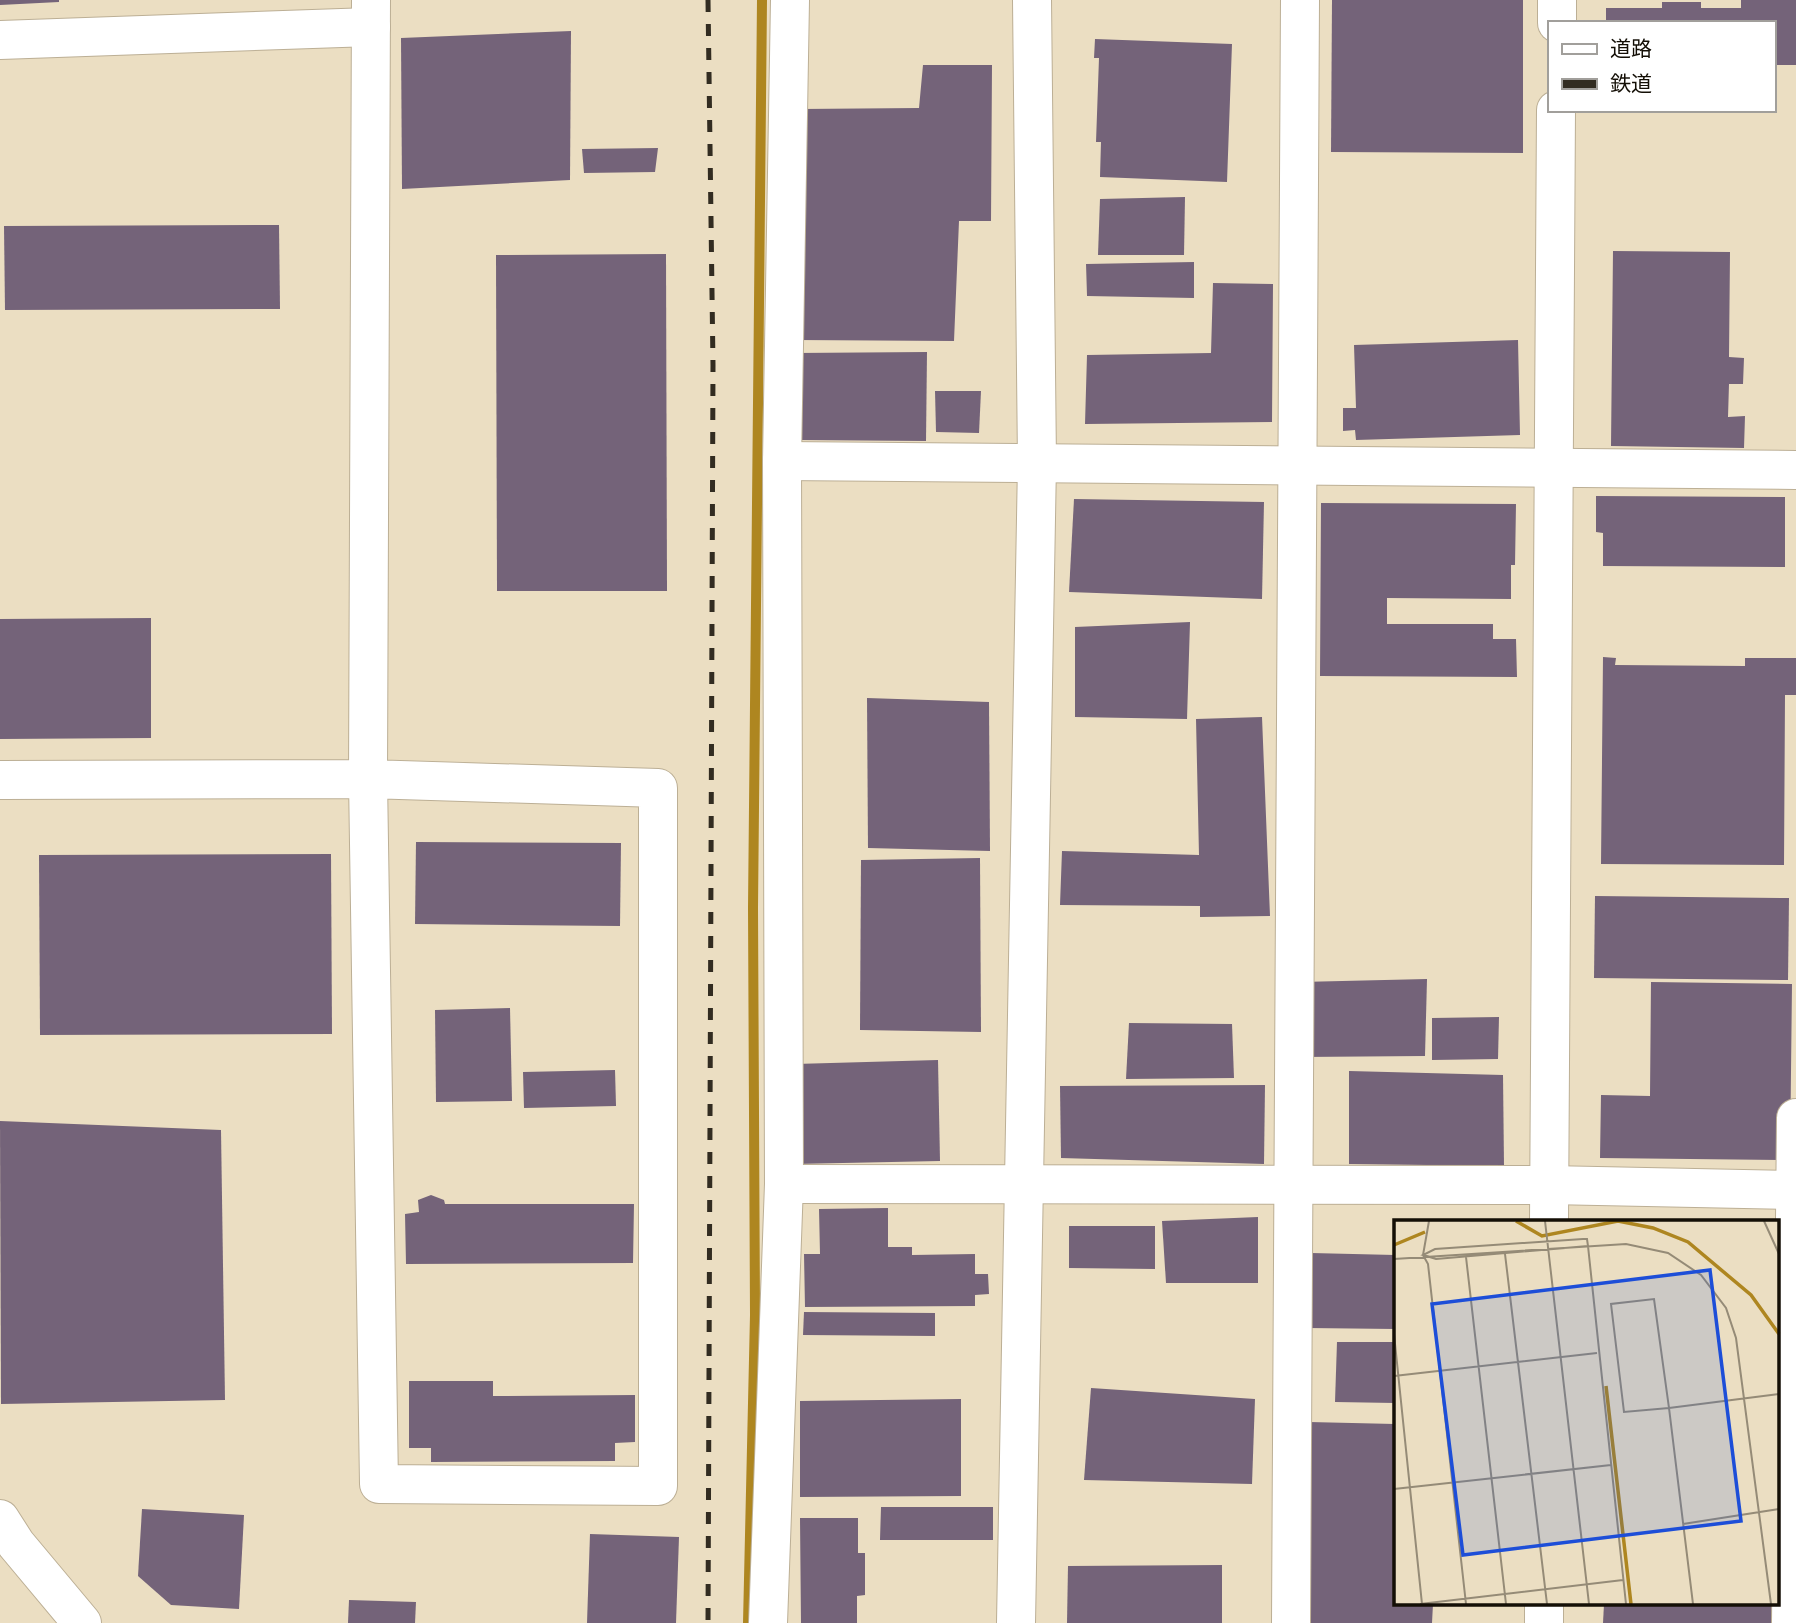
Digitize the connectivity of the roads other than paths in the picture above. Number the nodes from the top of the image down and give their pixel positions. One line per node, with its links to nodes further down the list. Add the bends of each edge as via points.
1 (790, 0): 9 (street)
2 (1032, 0): 10 (street)
3 (1300, 0): 11 (street)
4 (1558, 0): 6 (street)
5 (371, 14): 7 (street); 14 (street)
6 (1557, 21)
7 (0, 40)
8 (1556, 112): 12 (street)
9 (782, 461): 10 (street); 17 (street)
10 (1037, 463): 11 (street); 18 (street)
11 (1298, 466): 12 (street); 20 (street)
12 (1553, 466): 13 (street); 19 (street)
13 (1796, 470)
14 (368, 779): 14 (street, via 379,1484 657,1486 658,788); 15 (street)
15 (0, 780)
16 (1796, 1118): 21 (street)
17 (784, 1184): 18 (street); 25 (street)
18 (1024, 1185): 20 (street); 26 (street)
19 (1549, 1185): 20 (street); 21 (street); 22 (street)
20 (1292, 1186): 27 (street)
21 (1795, 1190): 28 (street)
22 (1549, 1220)
23 (0, 1519): 24 (street)
24 (82, 1623)
25 (768, 1623)
26 (1016, 1623)
27 (1291, 1623)
28 (1791, 1623)

